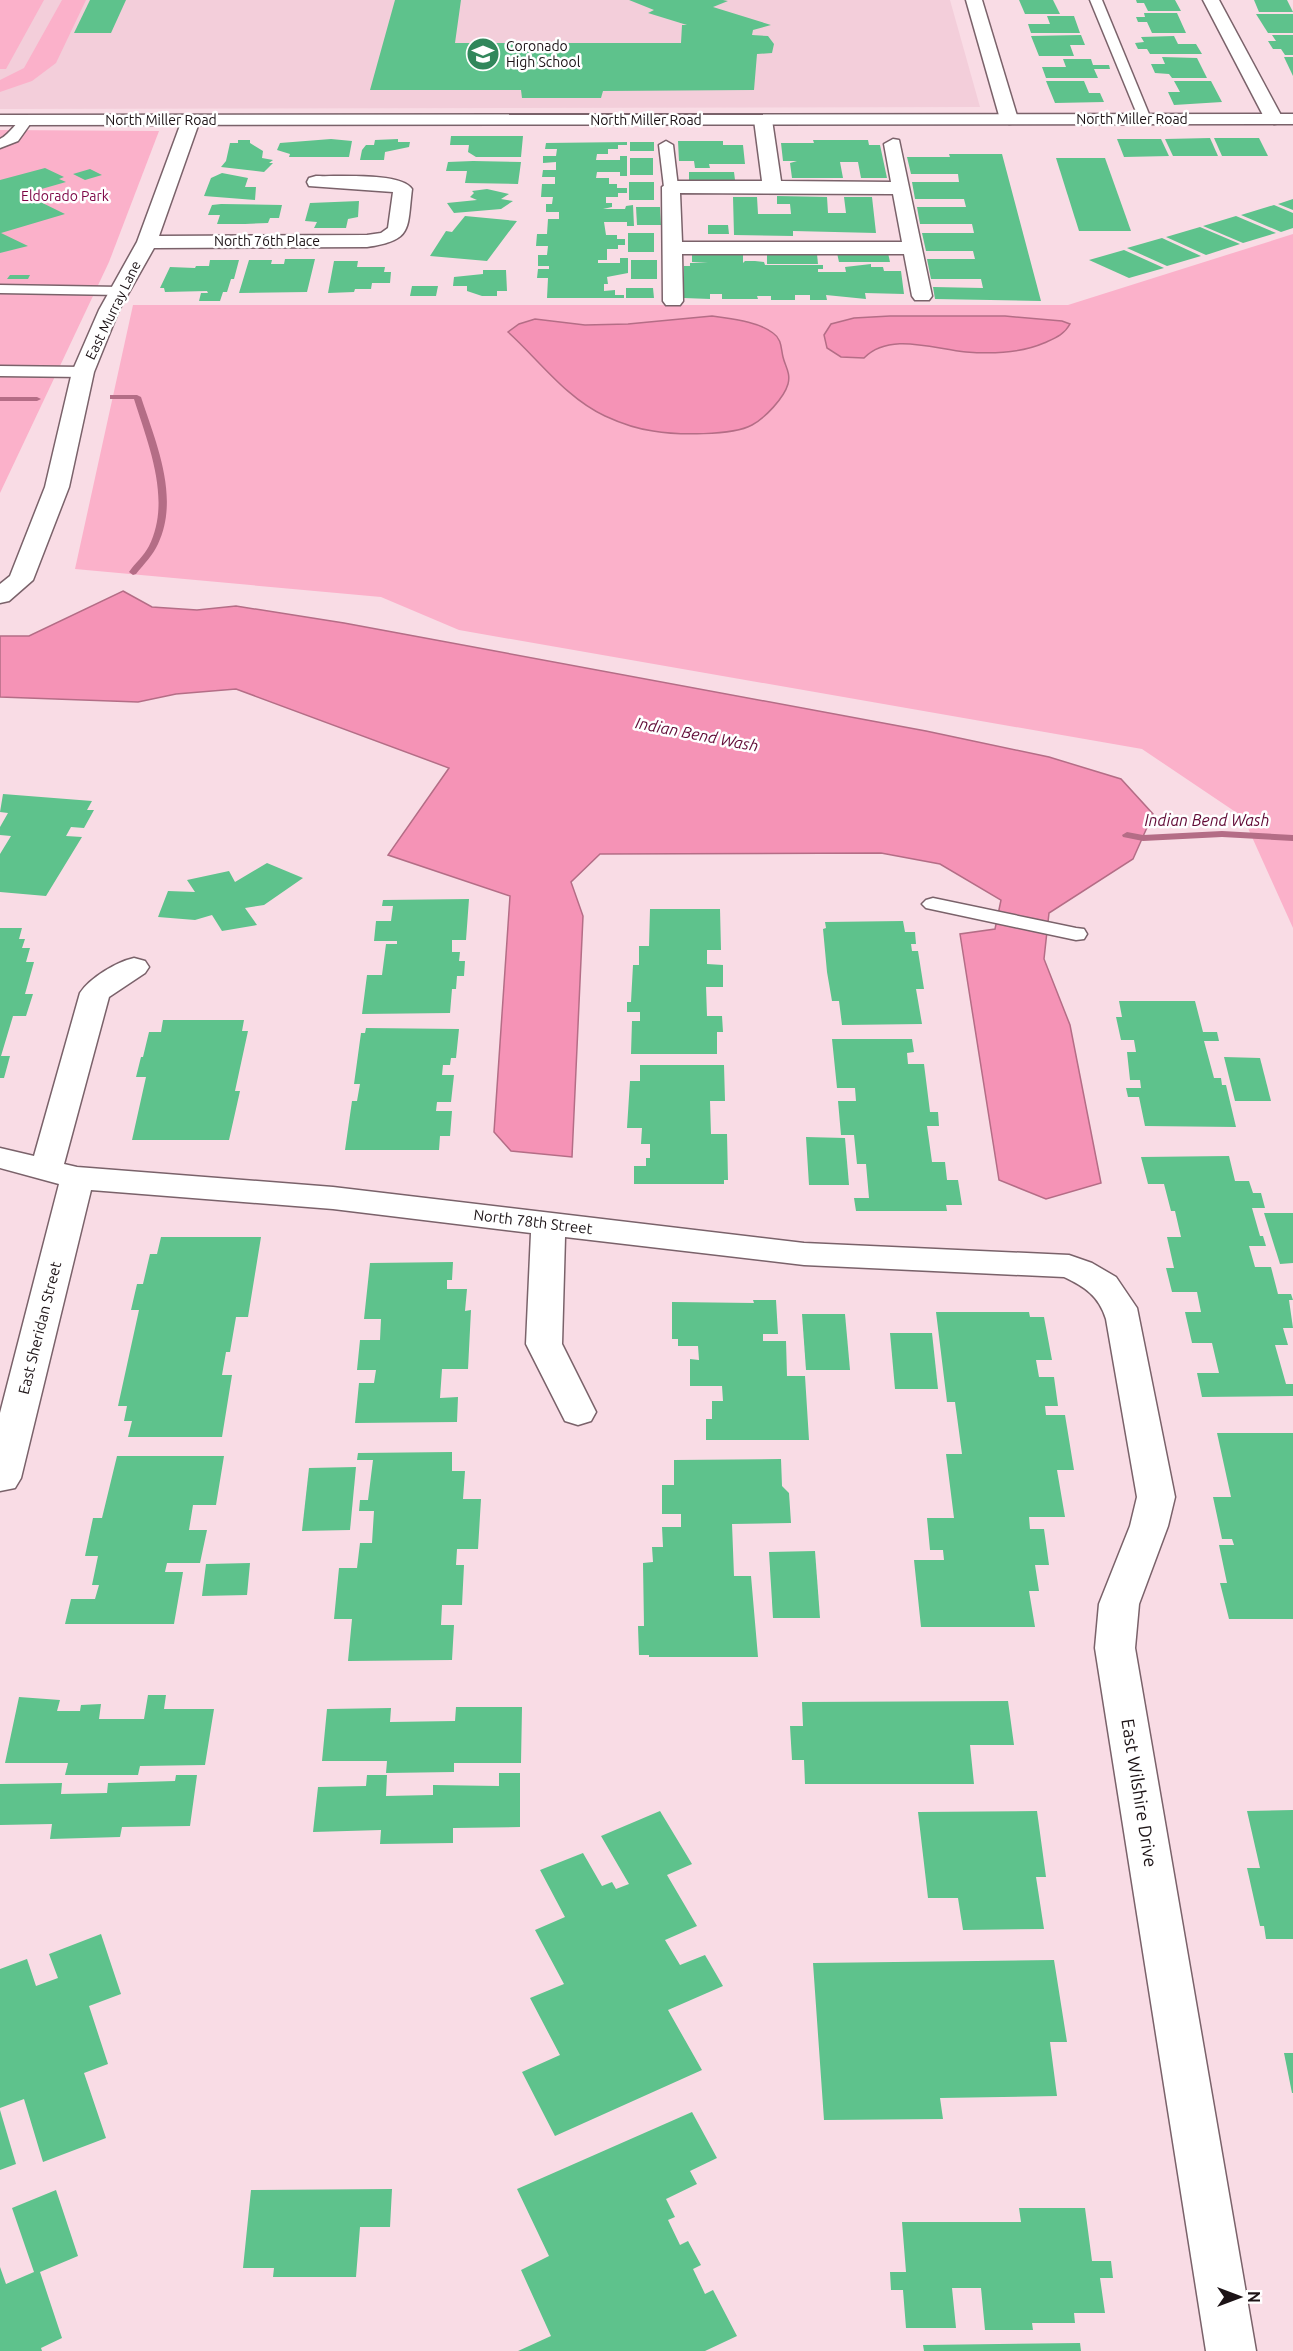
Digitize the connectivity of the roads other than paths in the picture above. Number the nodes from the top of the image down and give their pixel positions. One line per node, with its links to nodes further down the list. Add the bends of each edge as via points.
1 (974, 0): 4 (street)
2 (1096, 0): 5 (lane)
3 (1211, 0): 6 (street)
4 (1009, 119): 5 (street, North Miller Road); 11 (street, North Miller Road)
5 (1145, 119): 6 (street, North Miller Road)
6 (1274, 119): 7 (street, North Miller Road)
7 (1293, 119)
8 (0, 120): 9 (street, North Miller Road)
9 (27, 120): 10 (street, North Miller Road); 12 (lane, via 13,138)
10 (192, 120): 11 (street, North Miller Road); 19 (street, East Murray Lane)
11 (764, 120): 17 (street)
12 (0, 144)
13 (893, 144): 18 (street)
14 (666, 145): 16 (lane)
15 (316, 182): 19 (street, North 76th Place, via 391,184 403,189 397,230 387,238 367,241)
16 (671, 187): 17 (street); 20 (street)
17 (772, 187): 18 (street)
18 (901, 188): 21 (street)
19 (147, 242): 23 (street, East Murray Lane)
20 (671, 248): 21 (street); 25 (street)
21 (911, 248): 24 (street)
22 (0, 289): 23 (lane)
23 (120, 291): 27 (street, East Murray Lane)
24 (922, 296)
25 (673, 301)
26 (0, 371): 27 (lane)
27 (83, 372): 28 (street, East Murray Lane, via 60,476 34,550 21,580)
28 (0, 596)
29 (933, 904): 30 (lane)
30 (1076, 934)
31 (134, 967): 33 (street, East Sheridan Street, via 95,993)
32 (0, 1158): 33 (street, North 78th Street)
33 (62, 1174): 34 (street, North 78th Street, via 333,1198); 37 (street, East Sheridan Street)
34 (548, 1224): 35 (street, North 78th Street, via 804,1254); 36 (street, via 544,1344)
35 (1069, 1266): 38 (street, East Wilshire Drive, via 1102,1282 1118,1299 1156,1497 1119,1604 1114,1648)
36 (578, 1412)
37 (2, 1478)
38 (1231, 2351)

